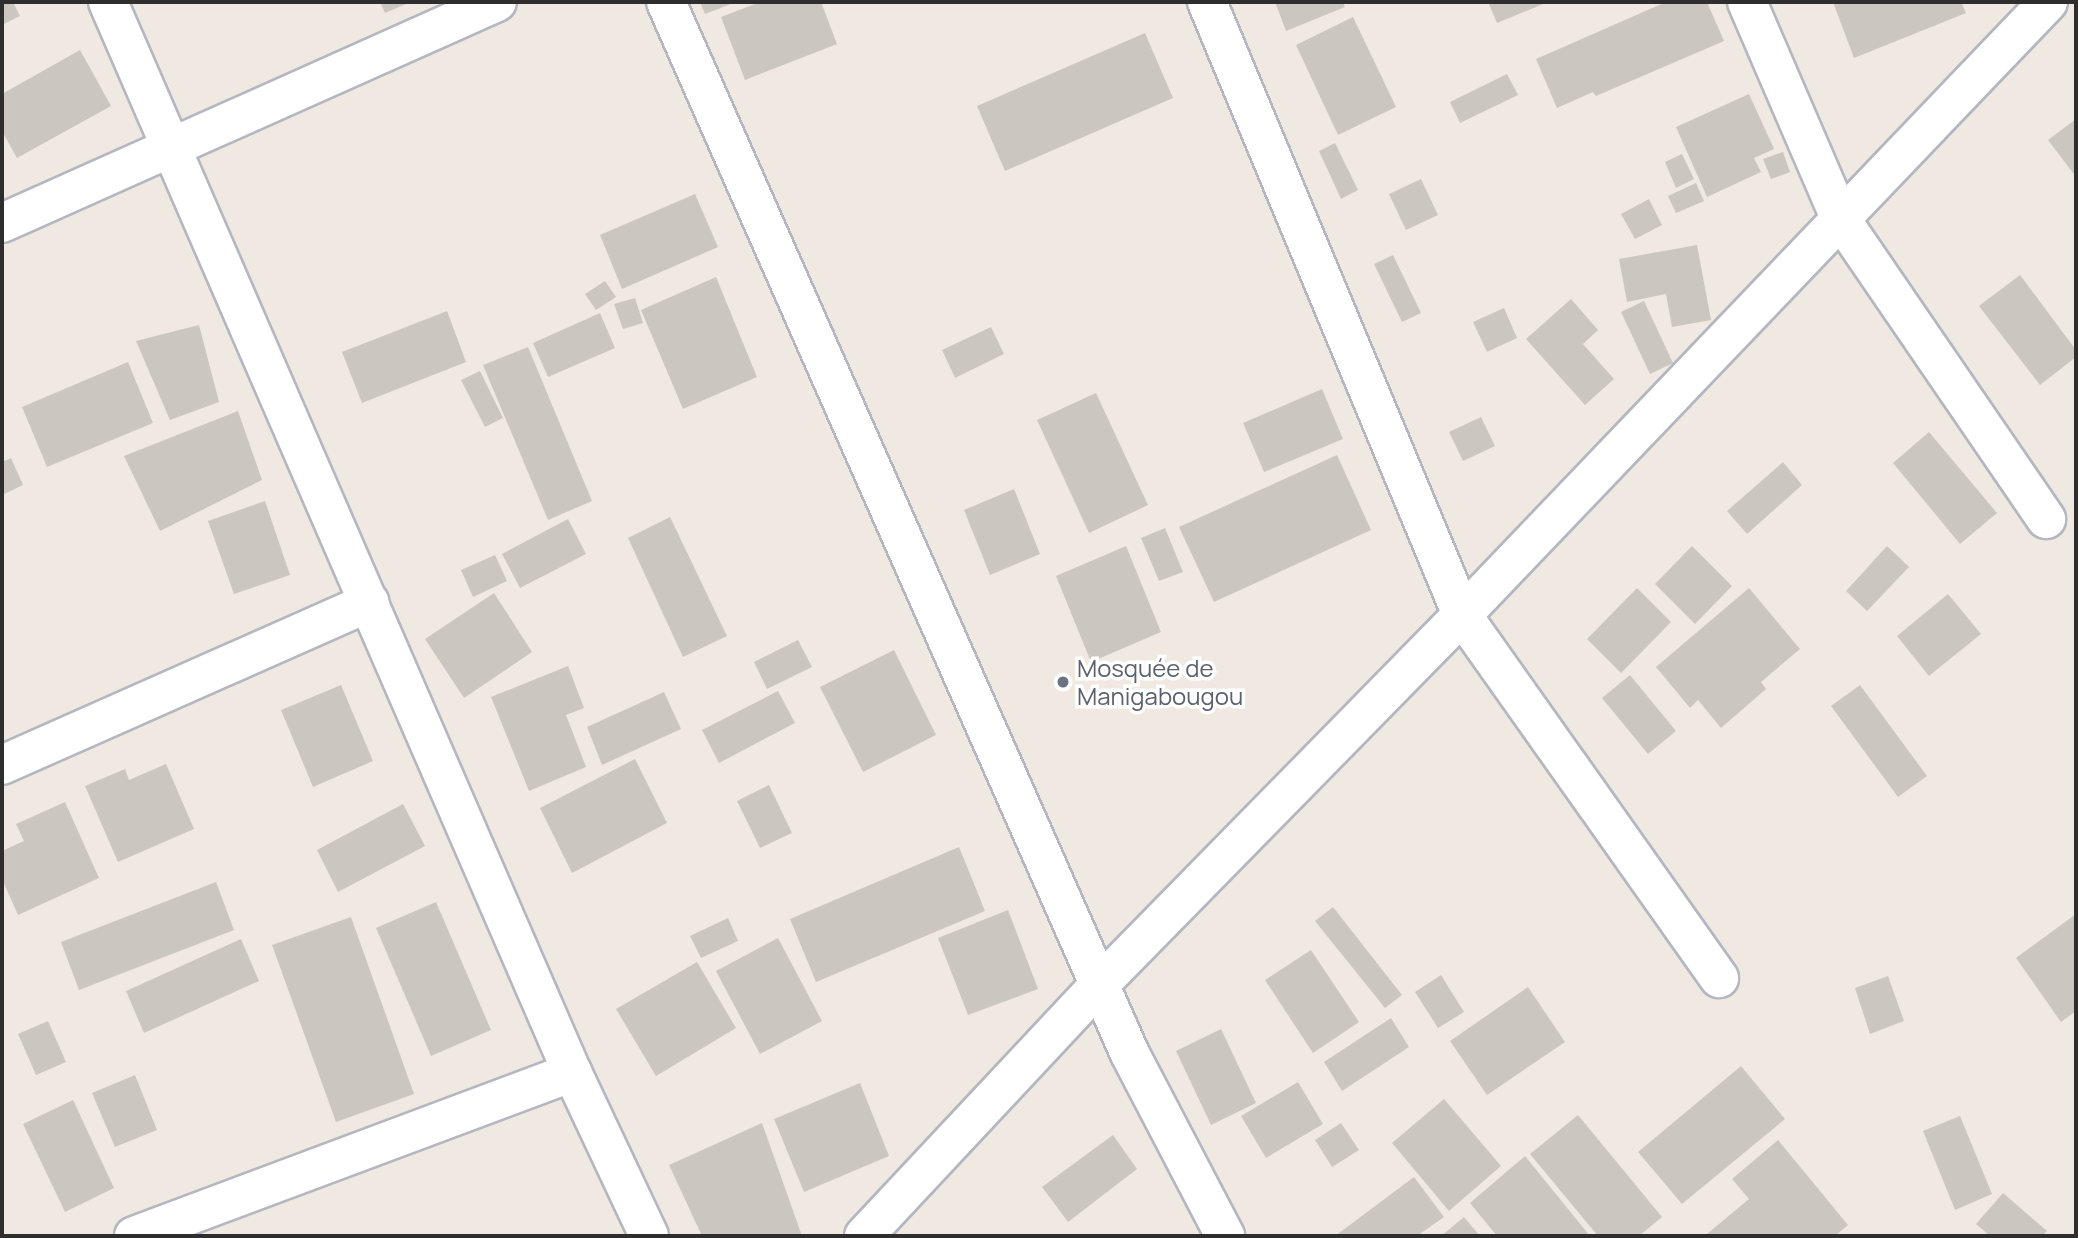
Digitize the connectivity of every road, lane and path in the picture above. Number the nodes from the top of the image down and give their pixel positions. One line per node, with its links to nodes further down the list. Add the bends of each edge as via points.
1 (108, 2): 7 (street)
2 (497, 2): 7 (street)
3 (666, 2): 15 (street)
4 (1208, 2): 12 (street)
5 (1747, 2): 8 (street)
6 (2048, 2): 8 (street)
7 (173, 148): 9 (street); 11 (street)
8 (1840, 218): 10 (street); 12 (street)
9 (2, 223)
10 (2046, 519)
11 (370, 602): 13 (street); 16 (street)
12 (1462, 615): 14 (street); 15 (street)
13 (2, 765)
14 (1719, 978)
15 (1101, 983): 19 (street); 20 (street, via 1129,1052)
16 (572, 1072): 17 (street); 18 (street)
17 (134, 1236)
18 (649, 1236)
19 (864, 1236)
20 (1225, 1236)

